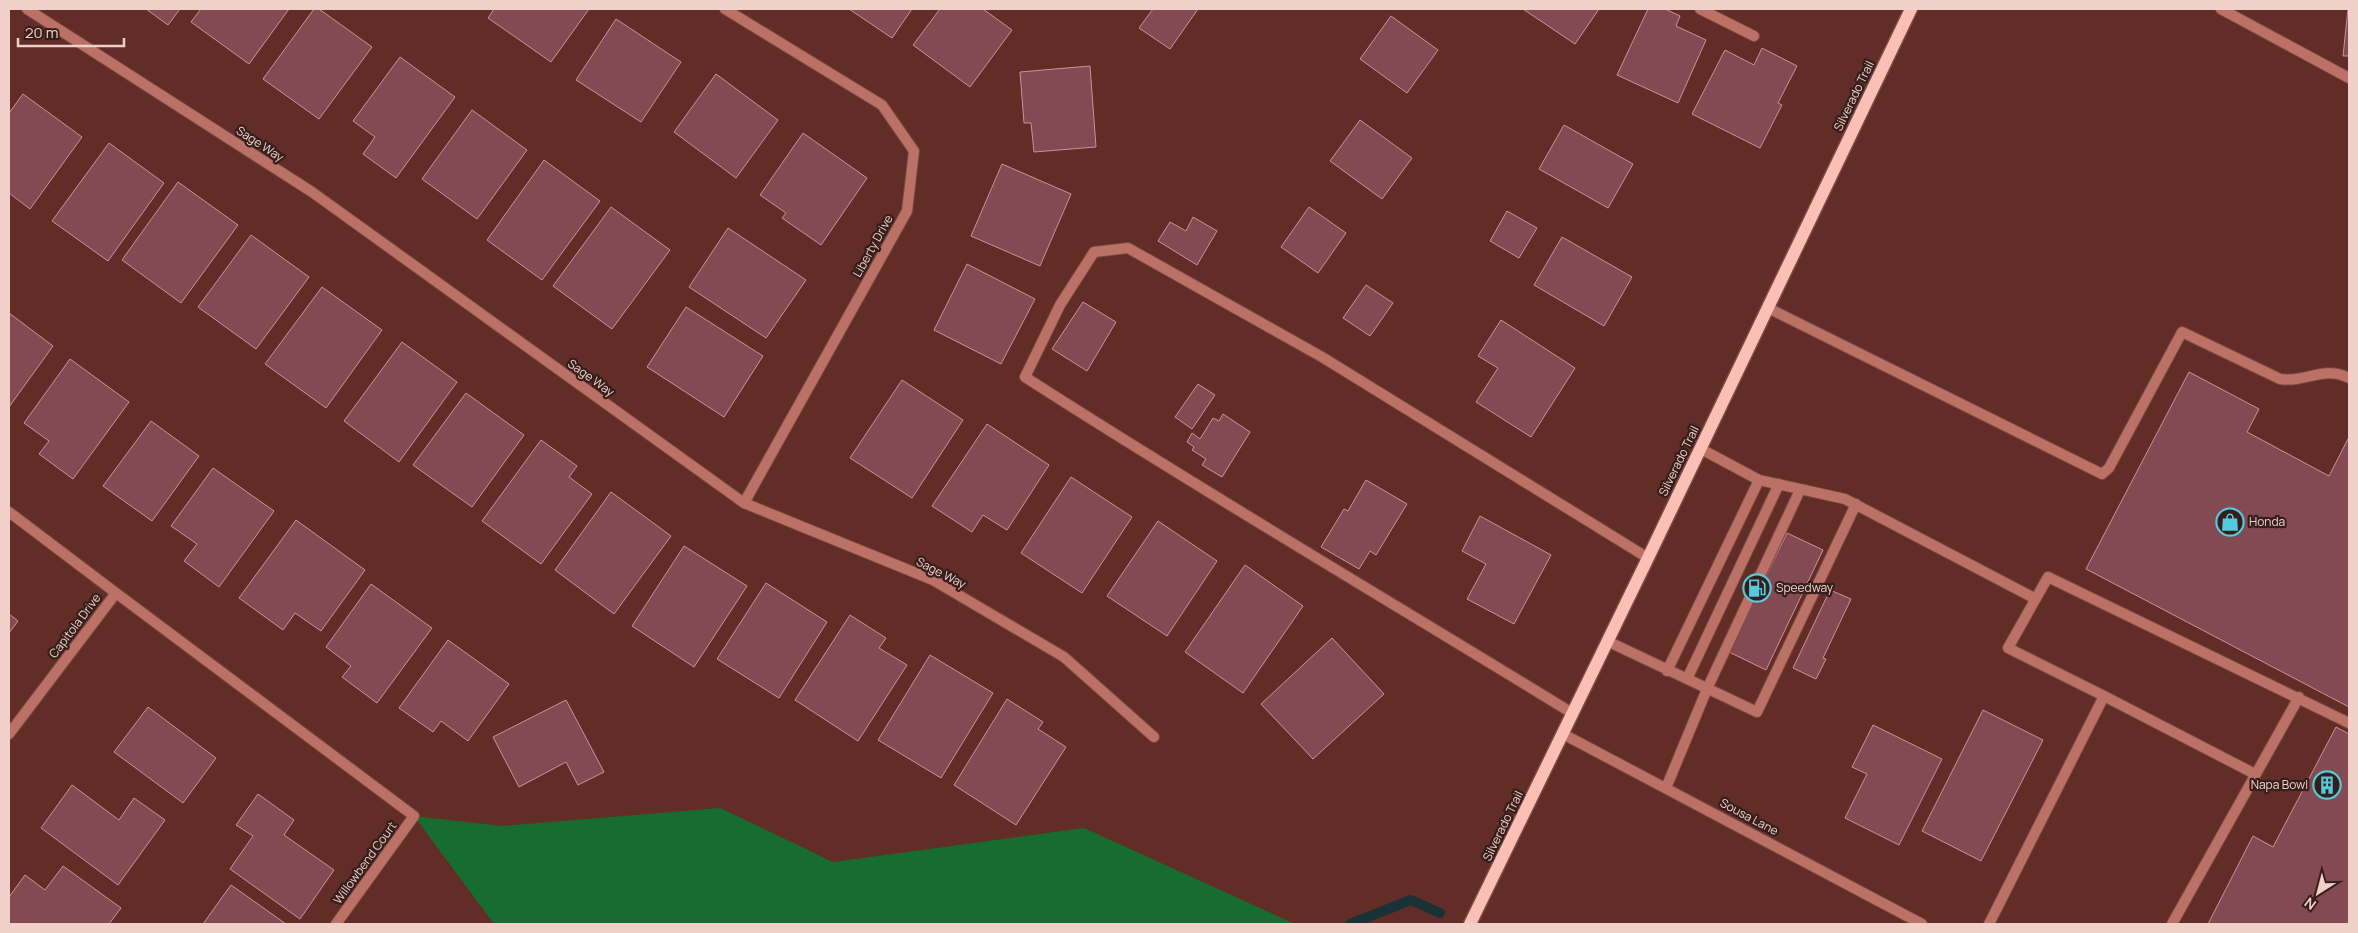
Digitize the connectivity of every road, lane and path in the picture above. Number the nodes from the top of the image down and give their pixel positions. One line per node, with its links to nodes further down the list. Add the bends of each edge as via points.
1 (27, 9): 14 (street, Sage Way, via 312,192)
2 (725, 9): 14 (street, Liberty Drive, via 882,105 914,150 907,212)
3 (1700, 9): 6 (street)
4 (1911, 9): 8 (main road, Silverado Trail)
5 (2221, 9): 7 (street)
6 (1754, 36)
7 (2349, 78)
8 (1768, 308): 9 (street, via 2102,474 2109,468 2182,332 2280,379 2292,381 2325,372 2338,372); 10 (main road, Silverado Trail)
9 (2349, 378)
10 (1701, 449): 11 (street); 17 (main road, Silverado Trail)
11 (1759, 480): 12 (street); 21 (street)
12 (1779, 484): 13 (street); 22 (street)
13 (1800, 490): 15 (street); 23 (street)
14 (744, 503): 30 (street, Sage Way, via 933,580 1064,657)
15 (1856, 504): 19 (street); 23 (street, via 1757,712)
16 (9, 512): 18 (street, Capitola Drive)
17 (1648, 558): 20 (main road, Silverado Trail); 26 (street, via 1322,357 1128,248 1094,252 1056,314 1025,377 1131,446)
18 (116, 592): 28 (street, Capitola Drive); 33 (street, Willowbend Court, via 414,816)
19 (2034, 598): 24 (street, via 2008,648); 25 (street, via 2048,577)
20 (1607, 641): 21 (street); 26 (main road, Silverado Trail)
21 (1667, 671): 22 (street)
22 (1687, 679): 23 (street)
23 (1707, 689): 32 (street)
24 (2104, 696): 31 (street); 36 (street)
25 (2299, 697): 27 (street); 31 (street)
26 (1572, 713): 29 (main road, Silverado Trail)
27 (2349, 723)
28 (9, 734)
29 (1563, 734): 32 (street, Sousa Lane); 34 (main road, Silverado Trail)
30 (1154, 737)
31 (2255, 774): 37 (street)
32 (1666, 788): 35 (street, Sousa Lane)
33 (336, 924)
34 (1470, 924)
35 (1922, 924)
36 (1989, 924)
37 (2172, 924)

